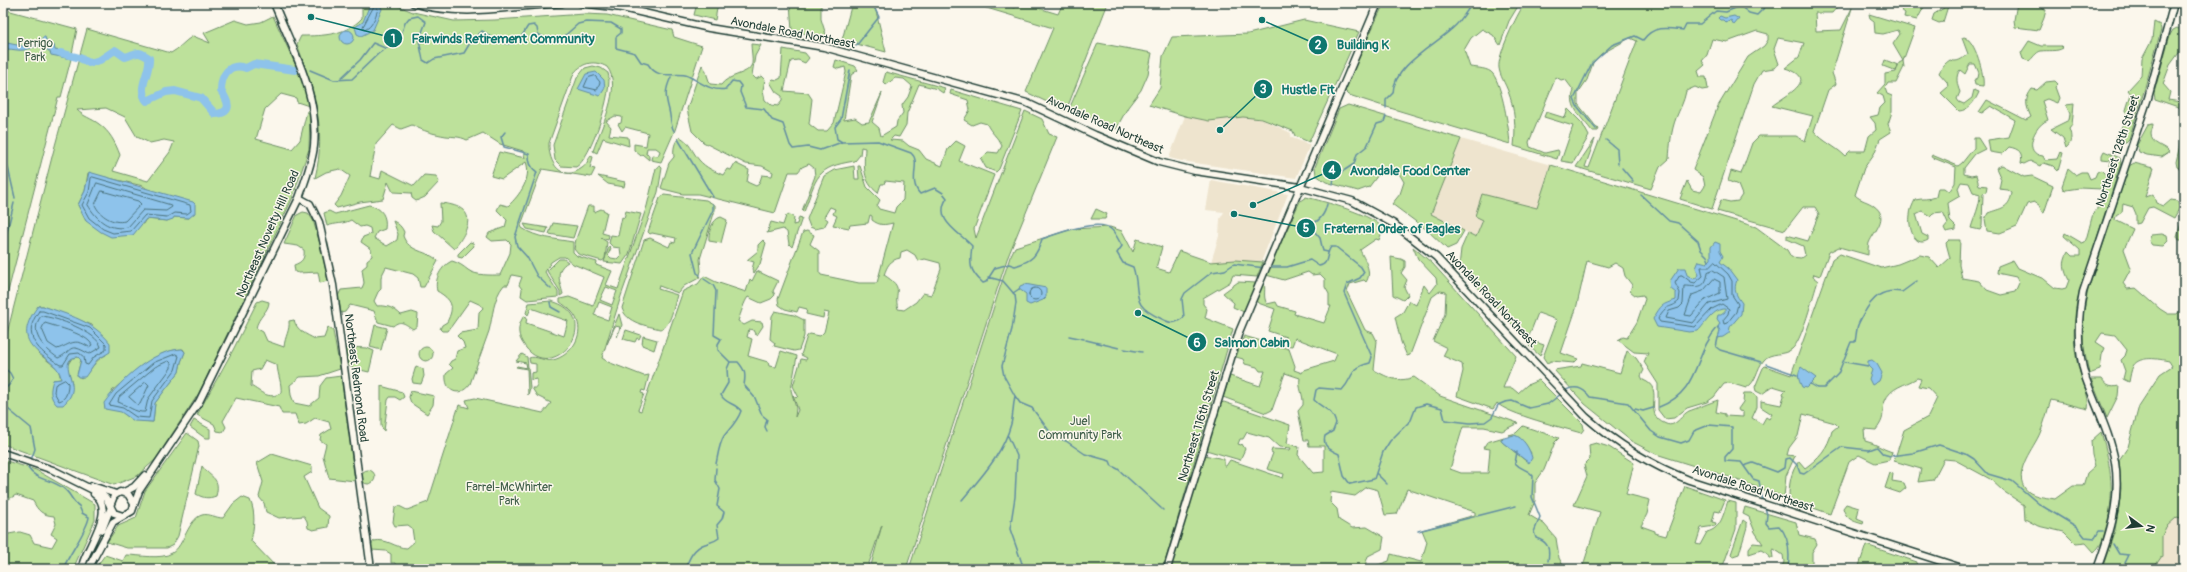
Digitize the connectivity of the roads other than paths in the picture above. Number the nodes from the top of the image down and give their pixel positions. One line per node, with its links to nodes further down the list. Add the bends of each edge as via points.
1 (274, 3): 9 (main road, Northeast Novelty Hill Road, via 305,74 314,114 312,157)
2 (413, 3): 3 (main road, via 466,11)
3 (562, 3)
4 (581, 3): 7 (main road, Avondale Road Northeast)
5 (1378, 3): 8 (main road, Northeast 116th Street)
6 (2174, 3): 23 (main road, Northeast 128th Street, via 2148,98 2082,292 2078,318 2081,358 2107,433 2116,473 2116,498 2112,522)
7 (610, 5): 8 (main road, Avondale Road Northeast, via 709,28 824,47 1027,103 1158,162 1195,171)
8 (1300, 187): 21 (main road, Northeast 116th Street, via 1239,332); 22 (main road, Avondale Road Northeast, via 1352,201 1420,242 1452,272 1570,401 1606,434 1646,461 1689,480)
9 (299, 198): 11 (main road, Northeast Novelty Hill Road, via 199,402); 20 (main road, Northeast Redmond Road, via 310,204 319,222 333,285)
10 (3, 453): 12 (main road, via 39,464)
11 (159, 459): 13 (main road, Northeast Novelty Hill Road, via 134,487); 15 (main road, Northeast Novelty Hill Road)
12 (66, 476): 14 (main road); 16 (main road, via 103,496); 18 (main road, via 97,496 103,506 100,524)
13 (124, 492): 14 (main road); 15 (main road, via 132,496)
14 (116, 494): 16 (main road)
15 (134, 504): 17 (main road, via 130,514)
16 (111, 507): 17 (main road, via 116,515); 18 (main road, via 108,519)
17 (123, 516): 19 (main road, via 112,522)
18 (82, 566)
19 (88, 569)
20 (371, 569)
21 (1167, 569)
22 (1965, 569)
23 (2098, 569)

